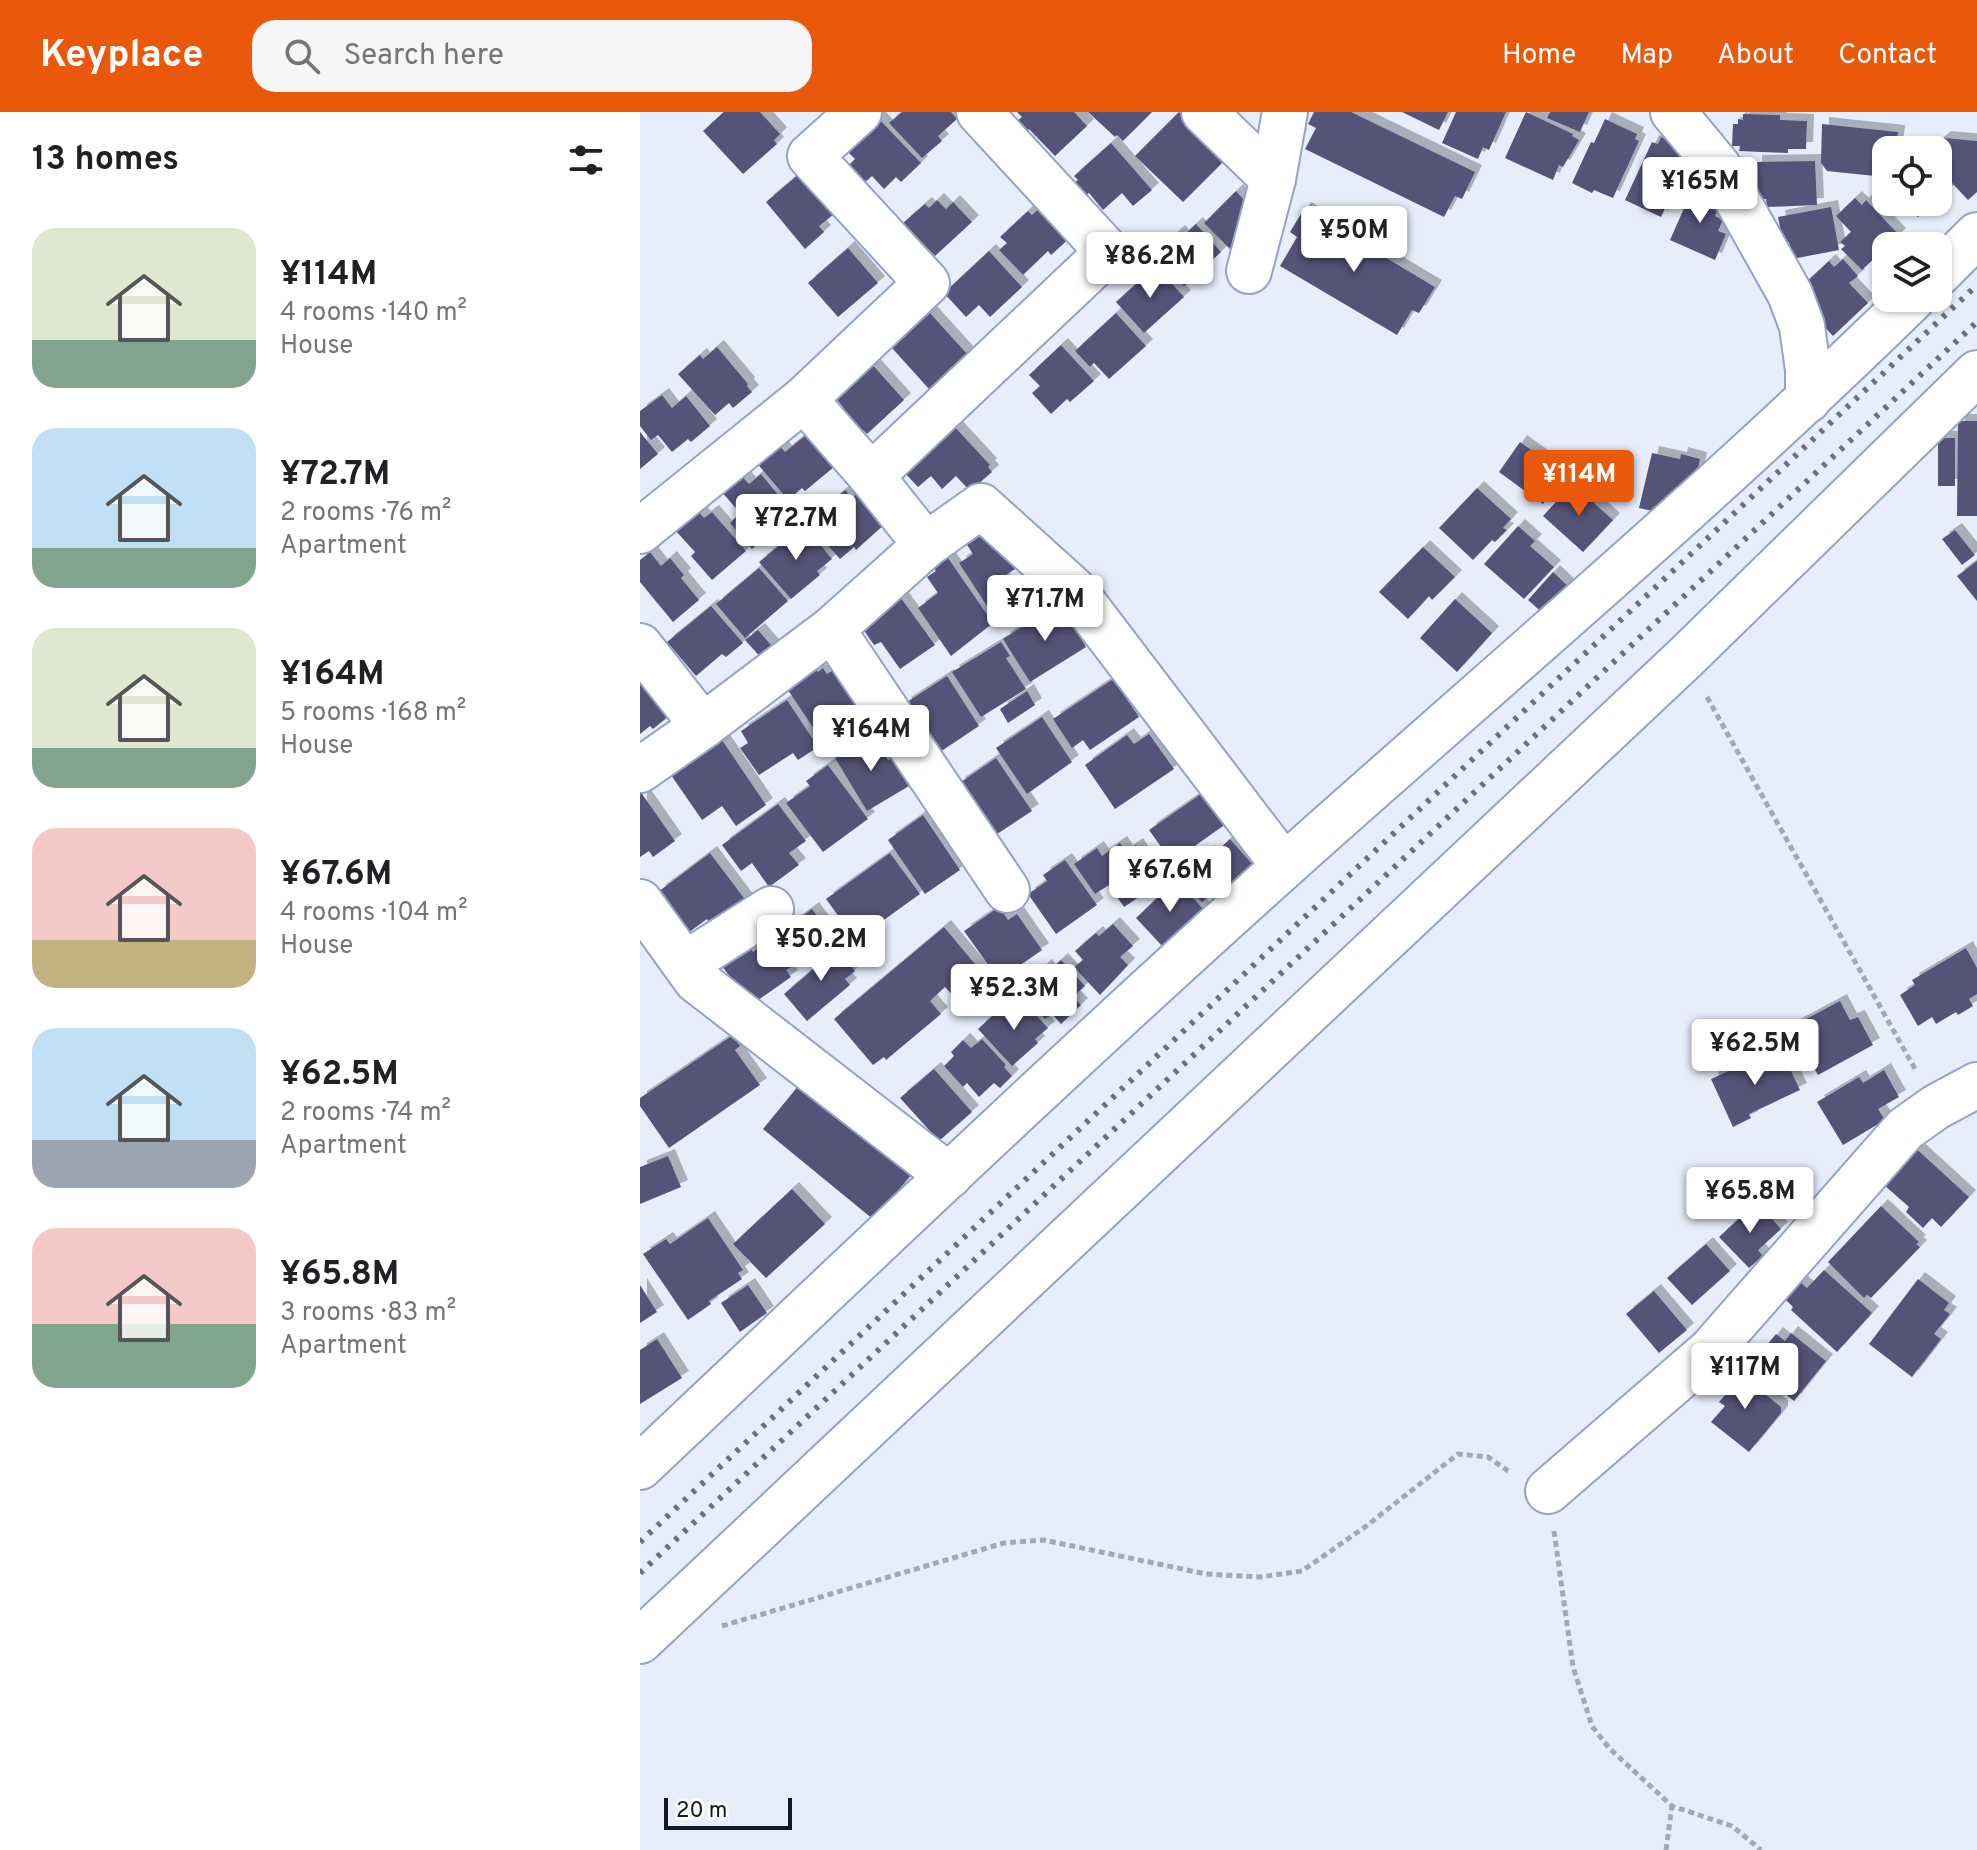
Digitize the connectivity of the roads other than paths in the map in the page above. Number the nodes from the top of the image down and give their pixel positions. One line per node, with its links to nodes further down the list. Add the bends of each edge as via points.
1 (859, 112): 12 (street, via 810,156 927,283)
2 (979, 112): 14 (street, via 1108,252)
3 (1204, 112): 6 (street)
4 (1285, 112): 6 (street)
5 (1673, 112): 13 (street, via 1718,166 1790,294 1802,326)
6 (1273, 179): 9 (street)
7 (1977, 235): 8 (street)
8 (1952, 260)
9 (1249, 271)
10 (1899, 312): 13 (street)
11 (1977, 373): 30 (street, via 1685,658)
12 (804, 399): 14 (street); 15 (street)
13 (1808, 400): 21 (street)
14 (871, 476): 16 (street)
15 (640, 531)
16 (926, 545): 17 (street); 21 (street, via 981,506 1073,589)
17 (832, 629): 19 (street); 22 (street)
18 (640, 646): 19 (street)
19 (703, 726): 20 (street)
20 (640, 770)
21 (1284, 866): 27 (street)
22 (1007, 890)
23 (640, 902): 25 (street)
24 (771, 909): 25 (street)
25 (685, 964): 27 (street, via 696,980)
26 (1977, 1085): 29 (street, via 1905,1129 1710,1351)
27 (949, 1176): 28 (street)
28 (640, 1467)
29 (1548, 1491)
30 (640, 1641)

